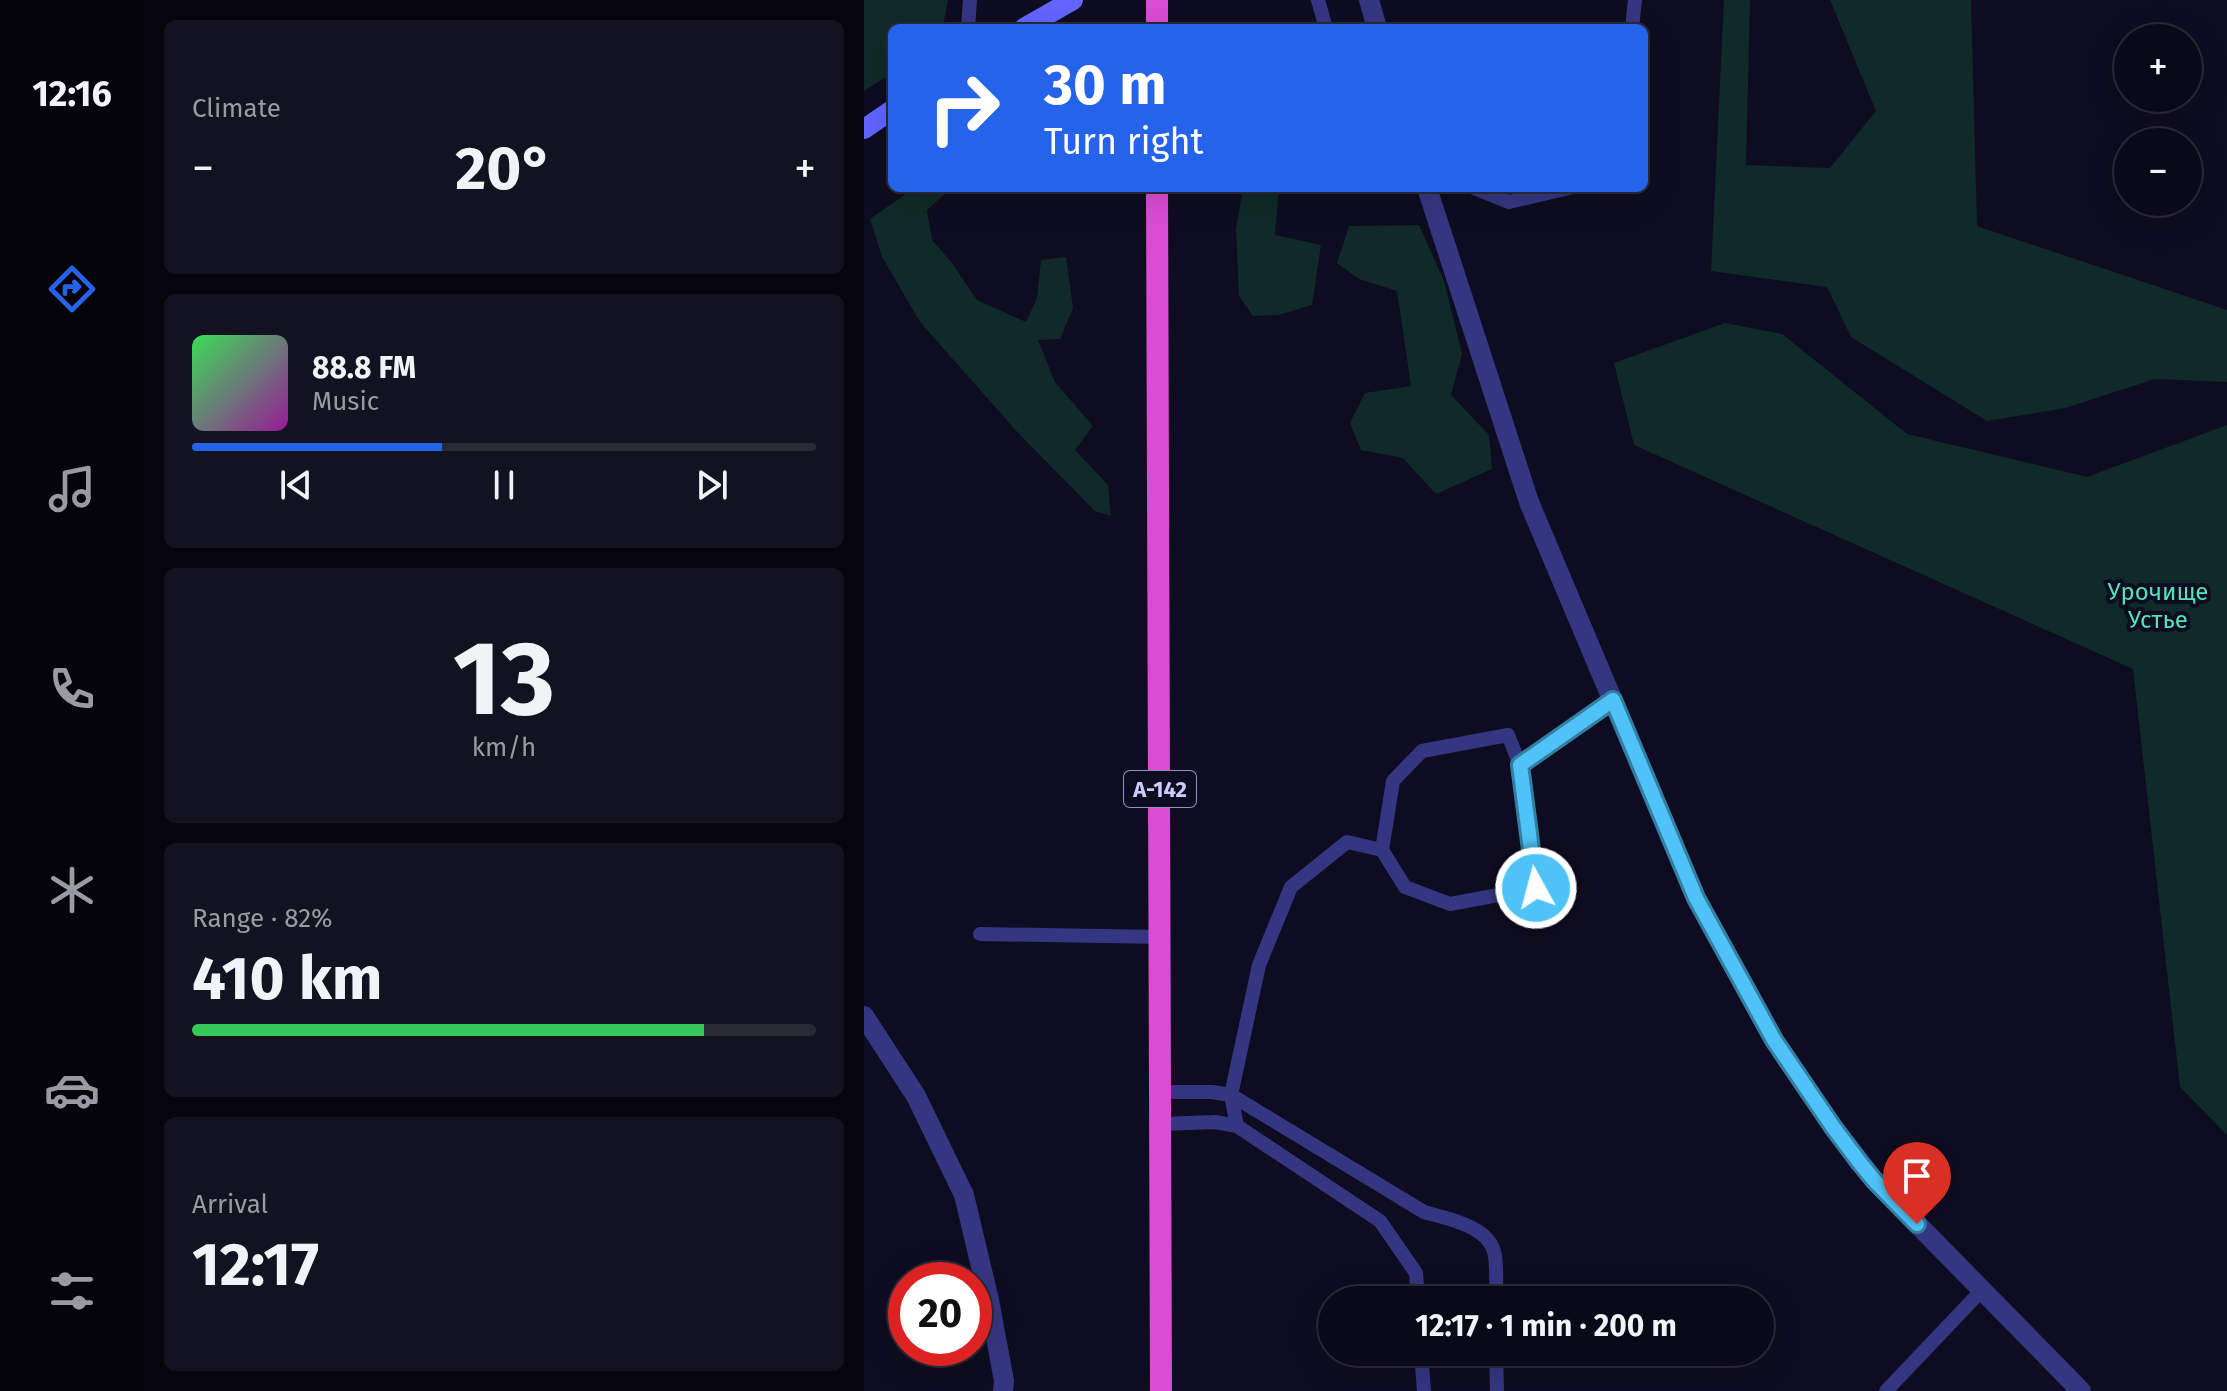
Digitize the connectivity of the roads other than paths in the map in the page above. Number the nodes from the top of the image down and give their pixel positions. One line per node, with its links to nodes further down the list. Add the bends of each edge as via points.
1 (970, 0): 7 (lane)
2 (1073, 0): 8 (main road)
3 (1157, 0): 9 (highway)
4 (1318, 0): 10 (lane)
5 (1369, 0): 11 (street)
6 (1635, 0): 12 (lane)
7 (968, 24)
8 (1031, 24)
9 (1157, 24)
10 (1325, 24)
11 (1376, 24)
12 (1632, 24)
13 (888, 113): 14 (main road)
14 (864, 129)
15 (1157, 192): 23 (highway, А-142)
16 (1428, 192): 19 (street, via 1529,502)
17 (1484, 192): 18 (lane, via 1509,202)
18 (1552, 192)
19 (1613, 700): 20 (lane); 31 (street, via 1696,898 1774,1040 1874,1180)
20 (1520, 765): 21 (lane, via 1508,735 1422,751 1393,781); 21 (lane, via 1536,888 1450,904 1405,887)
21 (1382, 850): 26 (lane, via 1347,842 1291,887 1259,965)
22 (980, 934): 23 (lane)
23 (1160, 937): 25 (highway, А-142)
24 (864, 1016): 34 (street, via 916,1096 964,1195 989,1300)
25 (1161, 1092): 26 (lane); 27 (highway, А-142)
26 (1231, 1095): 28 (lane); 30 (lane, via 1424,1212 1481,1233 1495,1252)
27 (1161, 1124): 28 (lane); 35 (highway, А-142)
28 (1237, 1126): 29 (lane, via 1380,1221 1416,1273)
29 (1417, 1286)
30 (1496, 1286)
31 (1982, 1290): 38 (lane); 39 (street)
32 (1422, 1366): 36 (lane)
33 (1496, 1366): 37 (lane)
34 (1003, 1391)
35 (1161, 1391)
36 (1424, 1391)
37 (1497, 1391)
38 (1886, 1391)
39 (2081, 1391)

